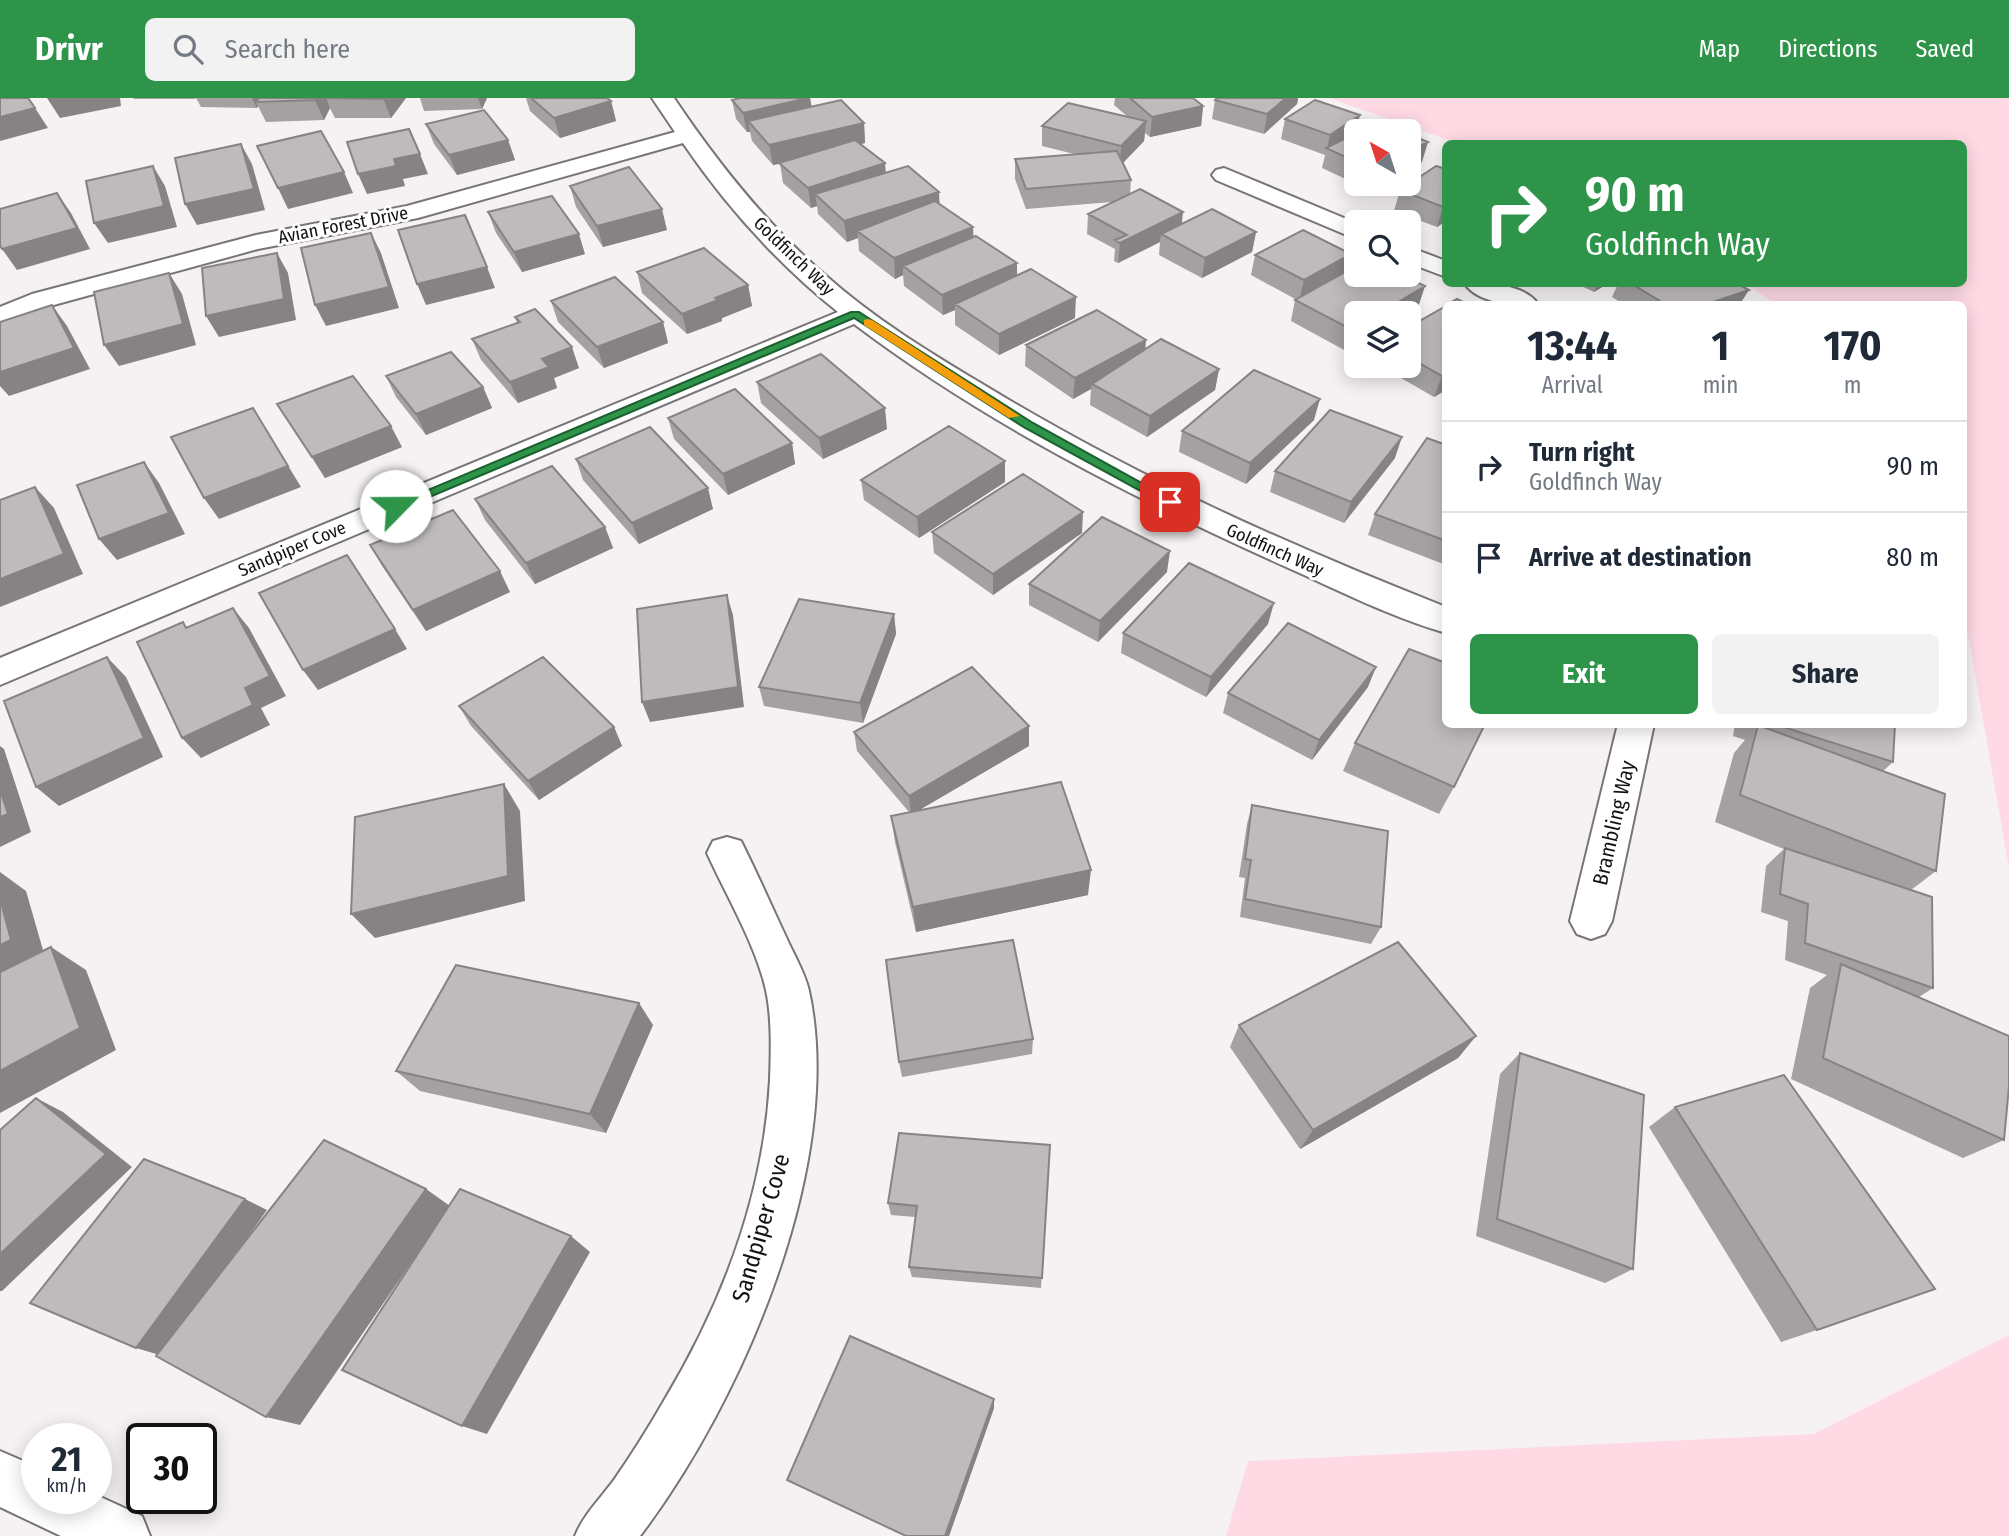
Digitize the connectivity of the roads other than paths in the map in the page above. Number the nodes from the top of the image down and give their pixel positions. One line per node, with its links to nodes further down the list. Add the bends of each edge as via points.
1 (663, 98): 2 (street, Goldfinch Way)
2 (687, 135): 9 (street, Goldfinch Way, via 764,229); 10 (street, Avian Forest Drive, via 410,213 256,242 41,300)
3 (1224, 175): 4 (street)
4 (1344, 227)
5 (1421, 259): 6 (street)
6 (1442, 268)
7 (1485, 287): 8 (street)
8 (1518, 301)
9 (855, 314): 11 (street, Goldfinch Way, via 1091,462 1288,556); 12 (street, Sandpiper Cove)
10 (0, 316)
11 (1442, 619)
12 (0, 672)
13 (1635, 728): 15 (street, Brambling Way)
14 (727, 853): 20 (street, Sandpiper Cove, via 788,990 793,1065 780,1182 752,1270 710,1371 644,1484)
15 (1591, 921)
16 (0, 1478): 17 (street)
17 (21, 1488)
18 (76, 1514): 19 (street)
19 (122, 1536)
20 (603, 1536)

